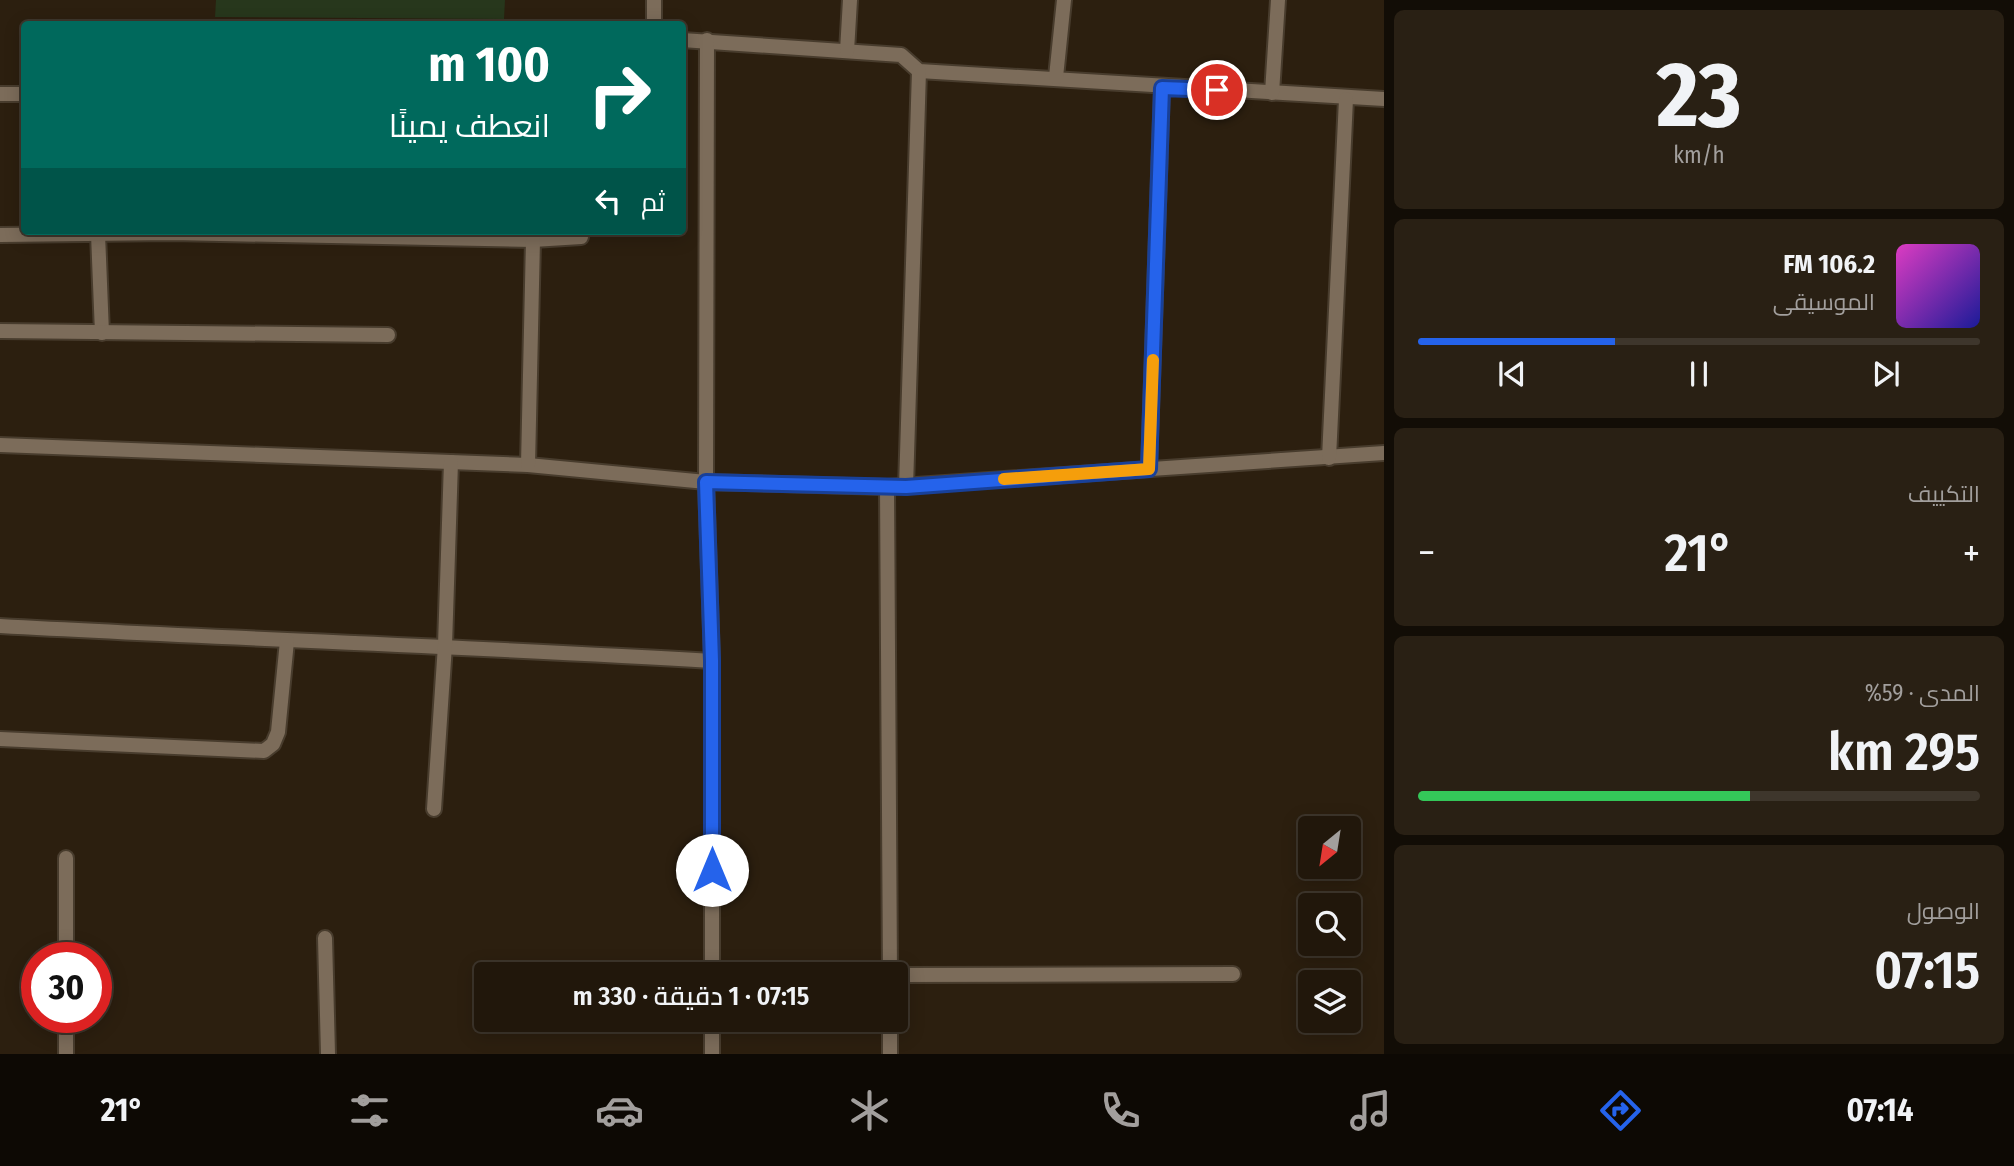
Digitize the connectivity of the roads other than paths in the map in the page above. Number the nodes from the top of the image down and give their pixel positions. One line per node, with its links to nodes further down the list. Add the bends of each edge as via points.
1 (654, 0): 5 (street)
2 (850, 0): 8 (street)
3 (1064, 0): 10 (street)
4 (1278, 0): 12 (street)
5 (654, 21)
6 (686, 40): 7 (street)
7 (707, 40): 8 (street); 32 (street)
8 (847, 51): 9 (street, via 901,55)
9 (919, 71): 10 (street); 34 (street)
10 (1056, 77): 11 (street)
11 (1162, 88): 12 (street); 31 (street)
12 (1272, 93): 15 (street)
13 (0, 94): 14 (street)
14 (21, 94)
15 (1346, 99): 16 (street); 28 (street)
16 (1384, 99)
17 (0, 235): 18 (street)
18 (21, 235)
19 (98, 235): 24 (street)
20 (307, 235): 22 (street)
21 (581, 237): 22 (street)
22 (533, 240): 30 (street)
23 (0, 331): 24 (street)
24 (102, 333): 25 (street)
25 (388, 335)
26 (0, 445): 29 (street)
27 (1384, 453): 28 (street)
28 (1329, 457): 31 (street)
29 (451, 462): 30 (street); 37 (street)
30 (528, 465): 32 (street)
31 (1149, 469): 34 (street)
32 (706, 482): 33 (street); 38 (street)
33 (887, 487): 34 (street); 45 (street)
34 (906, 487)
35 (0, 626): 36 (street)
36 (286, 641): 37 (street); 39 (street, via 278,732 264,751)
37 (445, 645): 38 (street); 40 (street)
38 (712, 661): 44 (street)
39 (0, 739)
40 (434, 809)
41 (66, 859): 43 (street)
42 (325, 937): 52 (street)
43 (66, 942)
44 (712, 962)
45 (890, 962)
46 (1233, 974): 47 (street)
47 (908, 975)
48 (712, 1032): 53 (street)
49 (890, 1032): 54 (street)
50 (66, 1033): 51 (street)
51 (66, 1054)
52 (328, 1054)
53 (712, 1054)
54 (890, 1054)

